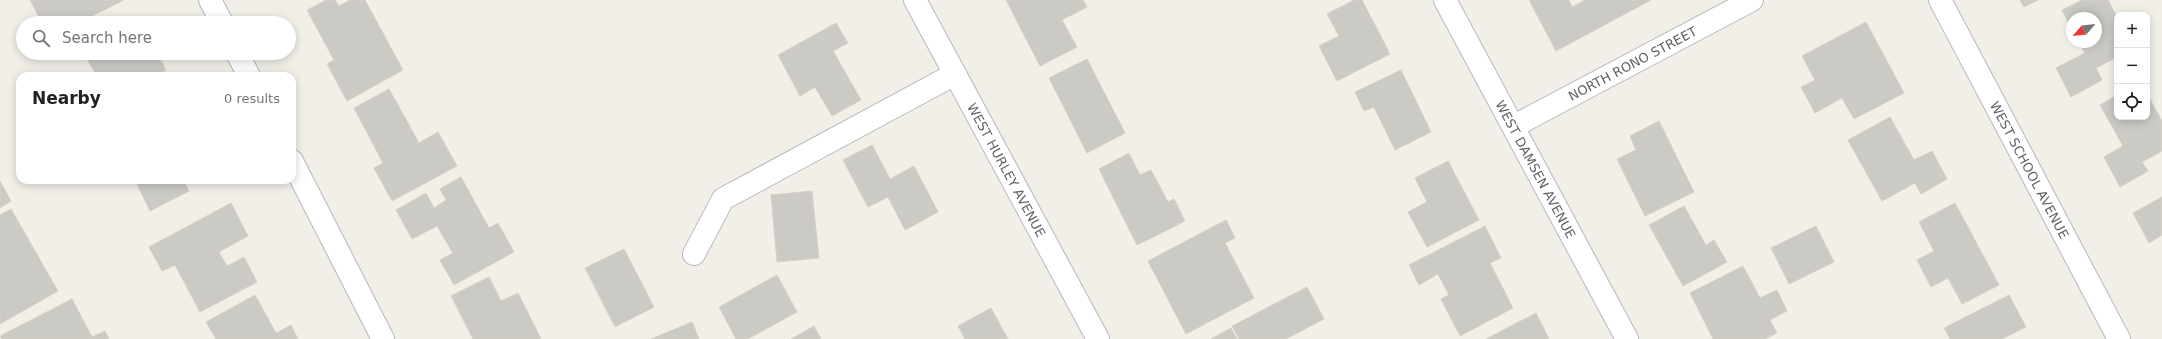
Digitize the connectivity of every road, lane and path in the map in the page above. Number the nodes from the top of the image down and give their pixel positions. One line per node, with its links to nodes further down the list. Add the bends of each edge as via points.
1 (210, 0): 6 (street)
2 (915, 0): 9 (street, WEST HURLEY AVENUE)
3 (1445, 0): 10 (street, WEST DAMSEN AVENUE)
4 (1752, 0): 10 (street, NORTH RONO STREET)
5 (1940, 0): 16 (street, WEST SCHOOL AVENUE)
6 (218, 16)
7 (241, 60): 8 (street)
8 (247, 72)
9 (955, 74): 12 (street, via 723,199); 14 (street, WEST HURLEY AVENUE)
10 (1514, 126): 15 (street, WEST DAMSEN AVENUE)
11 (296, 169): 13 (street)
12 (694, 254)
13 (383, 339)
14 (1098, 339)
15 (1627, 339)
16 (2119, 339)

